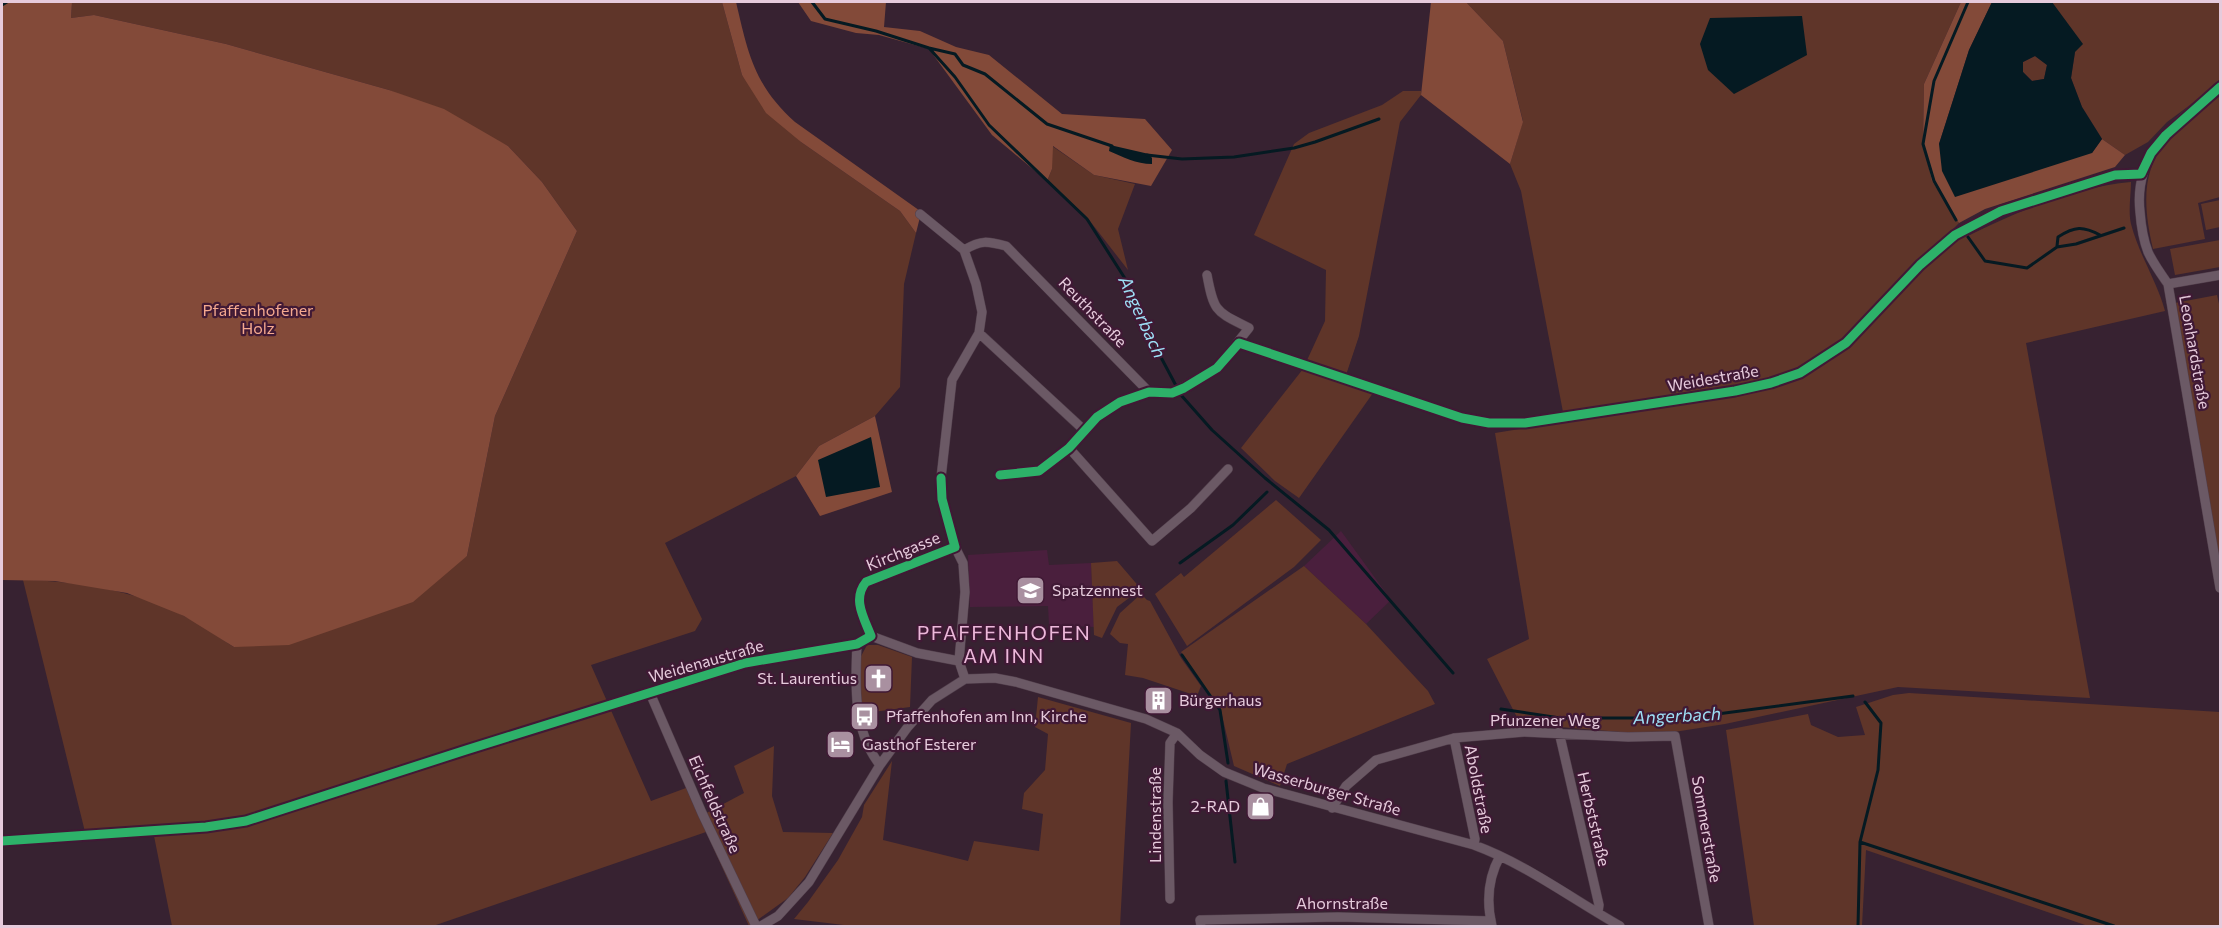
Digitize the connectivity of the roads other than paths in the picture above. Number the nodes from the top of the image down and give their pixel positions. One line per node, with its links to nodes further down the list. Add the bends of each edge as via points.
1 (2220, 87): 2 (street, Leonhardstraße, via 2166,135)
2 (2141, 174): 7 (street, Leonhardstraße, via 2141,227 2149,252); 9 (street, Weidestraße, via 2115,175 2001,211 1973,224 1920,265 1846,343 1822,360 1800,373 1736,391 1525,423 1488,423 1462,418)
3 (920, 214): 4 (street)
4 (964, 250): 8 (street, via 976,284 981,312); 10 (street, Reuthstraße, via 987,241 1006,246)
5 (1207, 275): 9 (street, via 1217,311 1249,328)
6 (2220, 275): 7 (street)
7 (2168, 284): 16 (street, Leonhardstraße)
8 (979, 333): 11 (street); 15 (street, via 952,380 944,445 942,499)
9 (1239, 343): 10 (street, via 1217,368 1184,388 1172,393)
10 (1149, 392): 11 (street, via 1120,402 1097,417)
11 (1085, 432): 12 (street)
12 (1069, 448): 13 (street, via 1152,541); 14 (street)
13 (1228, 469)
14 (1039, 471)
15 (954, 547): 17 (street, Kirchgasse, via 866,582 859,597); 19 (street, via 963,563)
16 (2220, 588)
17 (871, 636): 18 (street); 19 (street, via 917,653)
18 (856, 644): 21 (street, Weidenaustraße, via 745,663); 27 (street, via 859,717 871,754)
19 (959, 661): 20 (street)
20 (965, 680): 24 (street, Wasserburger Straße, via 995,678 1016,682 1146,719); 27 (street, Wasserburger Straße, via 932,700)
21 (650, 693): 22 (street, Weidenaustraße); 35 (street, Eichfeldstraße)
22 (601, 709)
23 (1559, 732): 25 (street, Pfunzener Weg); 26 (street, Pfunzener Weg); 32 (street, Herbststraße)
24 (1177, 734): 28 (street, Wasserburger Straße, via 1224,772); 31 (street, Lindenstraße, via 1170,743 1168,790)
25 (1675, 736): 39 (street, Sommerstraße)
26 (1454, 738): 28 (street, Pfunzener Weg, via 1376,760 1346,786); 29 (street, Aboldstraße)
27 (880, 765): 36 (street, Wasserburger Straße, via 809,882 778,916)
28 (1332, 808): 29 (street, Wasserburger Straße)
29 (1474, 845): 30 (street, Wasserburger Straße)
30 (1500, 856): 32 (street, Wasserburger Straße); 33 (street, via 1491,874)
31 (1170, 899)
32 (1598, 912): 34 (street, Wasserburger Straße)
33 (1491, 924): 37 (street, Ahornstraße, via 1338,917 1200,920)
34 (1610, 924): 38 (street, Wasserburger Straße)
35 (756, 927)
36 (761, 927)
37 (1201, 927)
38 (1620, 927)
39 (1709, 927)

